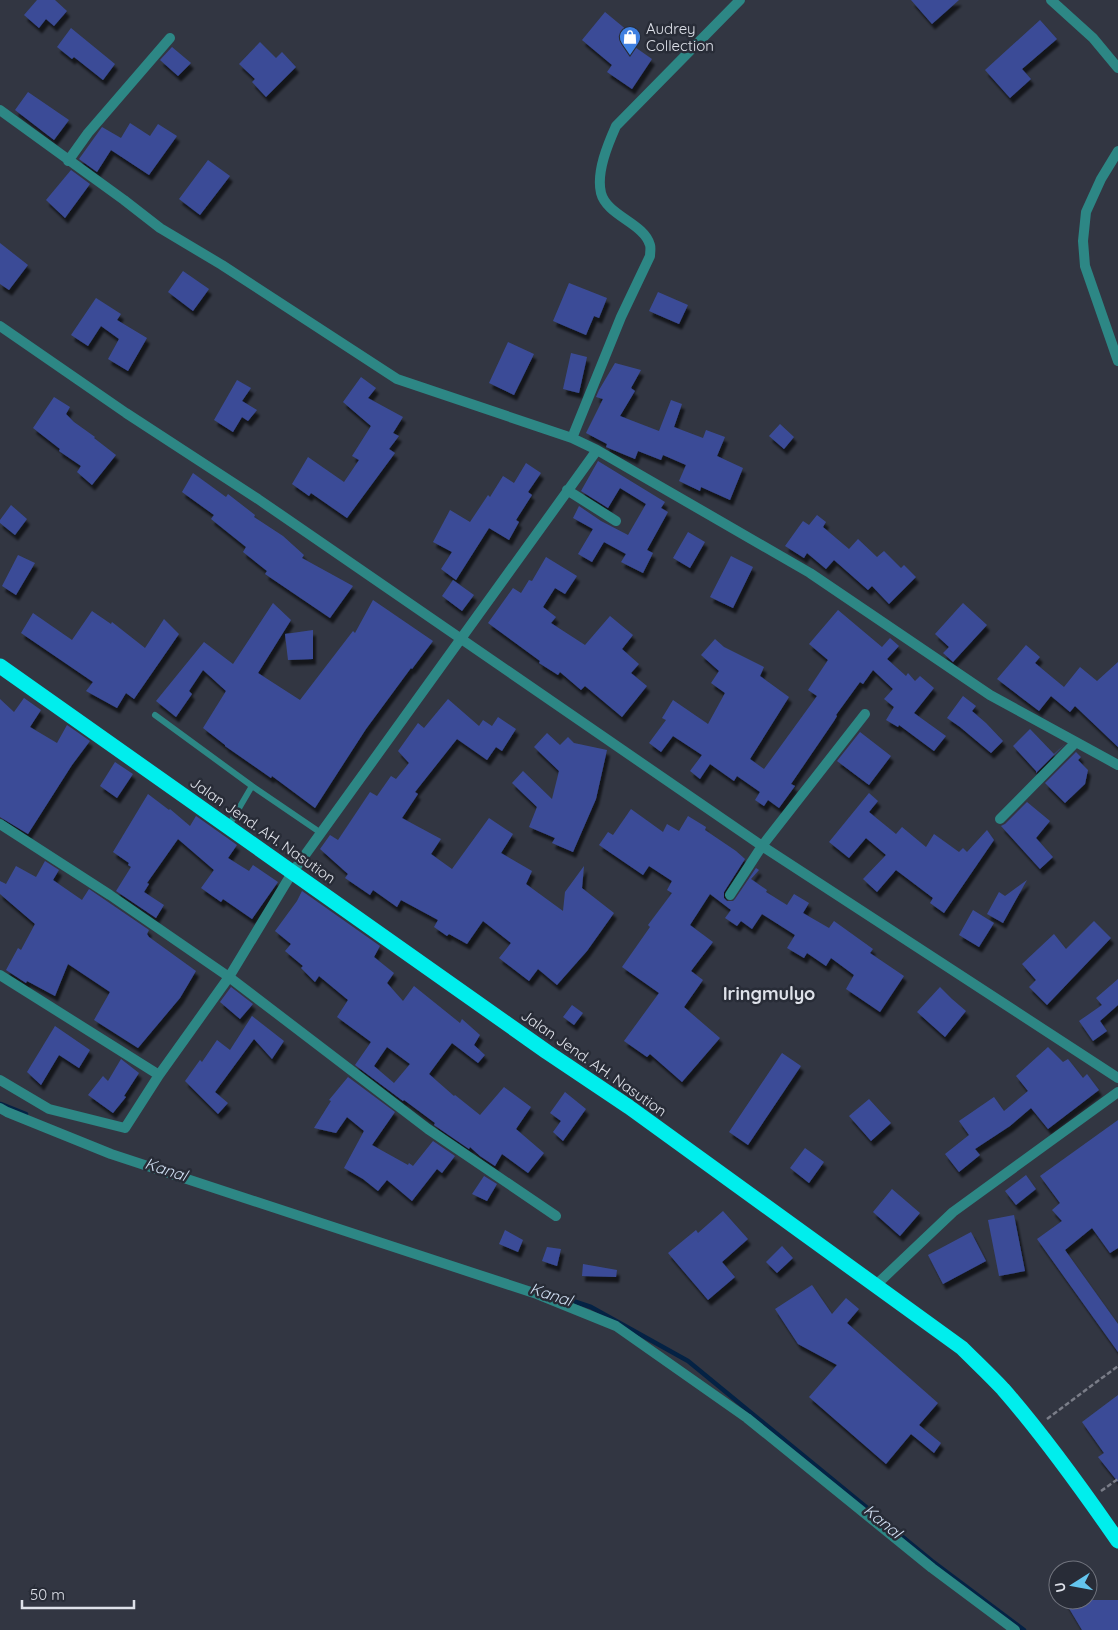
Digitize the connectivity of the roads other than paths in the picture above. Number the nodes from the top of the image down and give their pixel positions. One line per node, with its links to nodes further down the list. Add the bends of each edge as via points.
1 (740, 0): 10 (street, via 616,126 609,142 602,169 601,192 612,209 645,236 651,245 650,256 620,316)
2 (1051, 0): 4 (street, via 1093,38)
3 (170, 38): 7 (street)
4 (1118, 68)
5 (0, 110): 7 (street)
6 (1118, 151): 9 (street, via 1086,212 1083,241 1085,266)
7 (68, 161): 10 (street, via 160,228 397,379)
8 (0, 326): 14 (street)
9 (1118, 361)
10 (572, 438): 11 (street)
11 (597, 450): 12 (street); 18 (street, via 810,573 990,695)
12 (567, 490): 13 (street); 14 (street)
13 (616, 521)
14 (460, 639): 24 (street); 25 (street)
15 (0, 666): 23 (highway, Jalan Jend. AH. Nasution)
16 (154, 714): 20 (lane)
17 (865, 714): 25 (street)
18 (1076, 742): 19 (street); 21 (street)
19 (1118, 765)
20 (252, 786): 23 (lane); 24 (lane)
21 (1000, 819)
22 (0, 824): 29 (street)
23 (228, 826): 26 (highway, Jalan Jend. AH. Nasution)
24 (321, 832): 26 (street)
25 (762, 846): 27 (street); 31 (street)
26 (292, 873): 29 (street); 36 (highway, Jalan Jend. AH. Nasution, via 629,1107)
27 (730, 895)
28 (0, 976): 30 (street)
29 (228, 977): 30 (street); 35 (street, via 428,1129)
30 (159, 1075): 32 (street, via 125,1128 48,1109)
31 (1118, 1078)
32 (0, 1080)
33 (1118, 1092): 36 (street, via 953,1212)
34 (0, 1108): 38 (street, via 112,1154 537,1294 616,1326 747,1418 932,1568)
35 (556, 1216)
36 (876, 1285): 37 (highway, Jalan Jend. AH. Nasution, via 962,1348 1002,1388 1036,1428)
37 (1118, 1542)
38 (1015, 1630)

